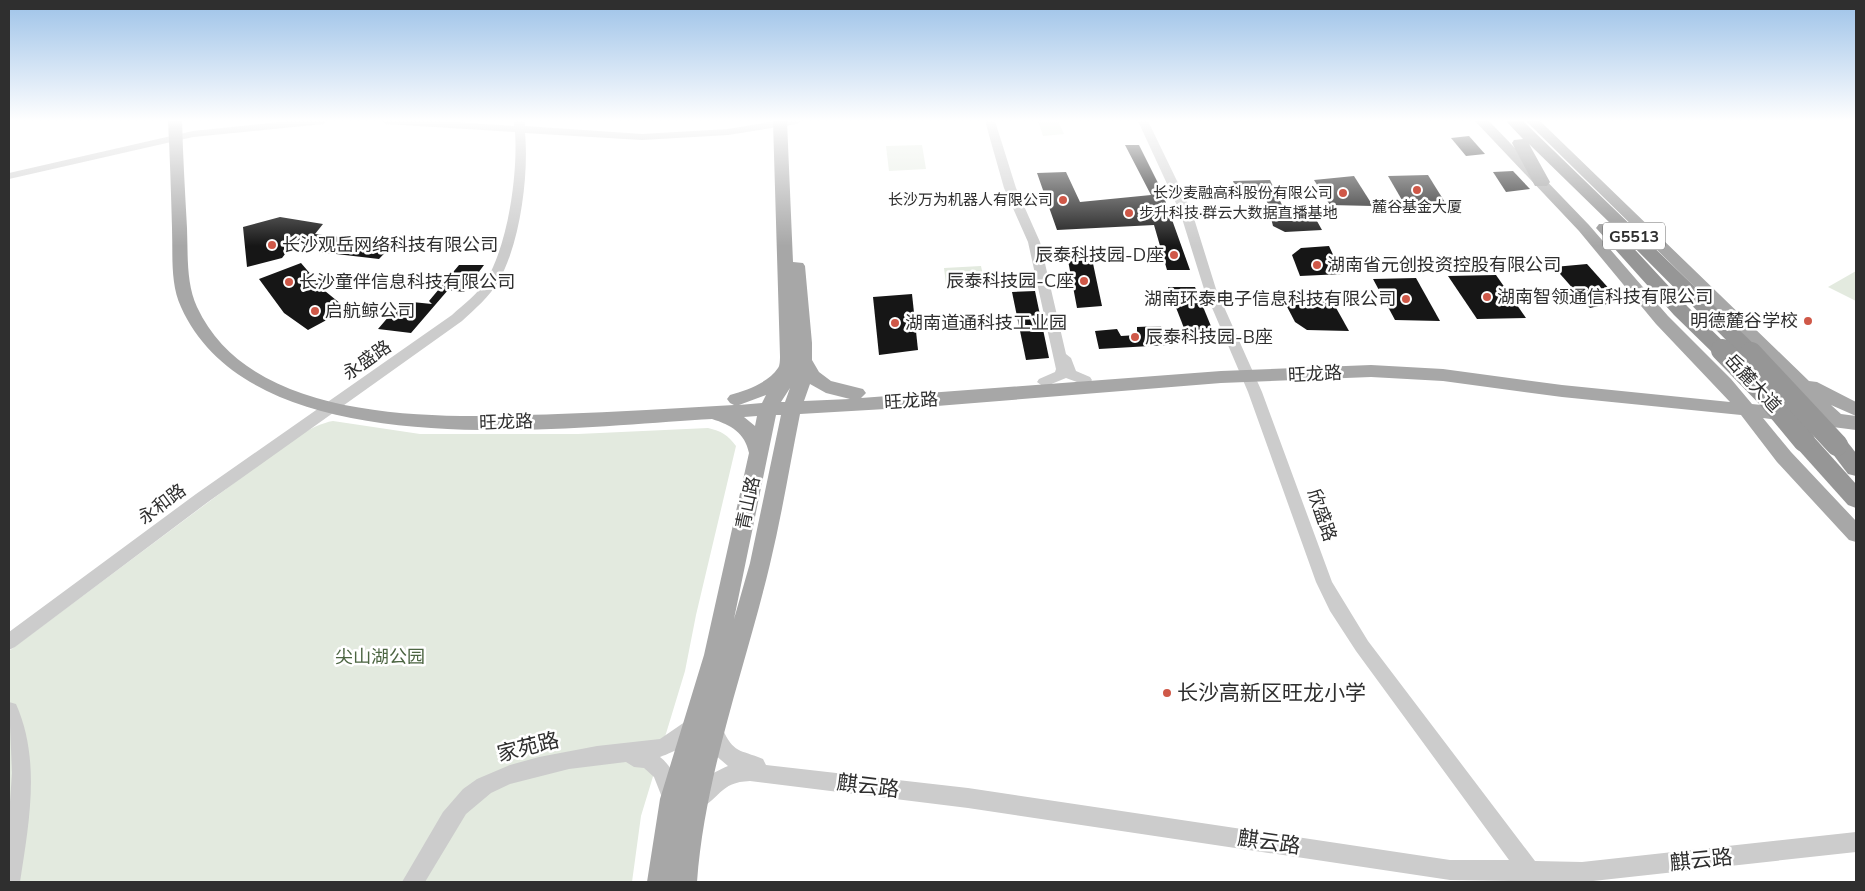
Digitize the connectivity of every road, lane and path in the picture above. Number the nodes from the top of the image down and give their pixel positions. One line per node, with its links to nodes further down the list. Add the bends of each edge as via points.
1 (60, 163): 14 (street)
2 (180, 163): 23 (main road, 旺龙路, via 182,286 191,312 220,353 247,375 278,391)
3 (520, 163): 23 (street, 永盛路, via 508,244 492,282 457,318)
4 (789, 163): 16 (main road, 青山路)
5 (1003, 163): 20 (street, via 1010,188 1034,242 1063,369 1061,375)
6 (1005, 163): 19 (street, via 1037,242 1067,369 1073,376)
7 (1158, 163): 18 (street, 欣盛路, via 1182,213 1206,289)
8 (1162, 163): 18 (street, 欣盛路, via 1186,212 1210,288)
9 (1522, 163): 15 (main road)
10 (1531, 163): 15 (highway)
11 (1539, 163): 34 (highway, 岳麓大道 / G5513, bridge, via 1766,396)
12 (1557, 163): 33 (highway, 岳麓大道 / G5513, bridge, via 1751,354)
13 (1575, 163): 17 (main road)
14 (9, 176)
15 (1541, 182): 25 (main road, via 1662,320)
16 (796, 359): 21 (main road, via 778,380 756,393); 22 (main road, via 823,385 844,392); 24 (main road, 青山路, via 785,383); 24 (main road, 青山路, via 802,381)
17 (1778, 360): 26 (main road, via 1816,389); 28 (main road)
18 (1245, 374): 19 (main road, 旺龙路); 22 (main road, 旺龙路); 25 (main road, 旺龙路, via 1429,374 1549,390); 47 (street, 欣盛路, via 1336,606)
19 (1085, 380): 20 (main road, 旺龙路)
20 (1044, 382): 22 (main road, 旺龙路)
21 (736, 399): 23 (main road, 旺龙路, via 471,415 418,413); 24 (main road, 旺龙路)
22 (853, 399): 24 (main road, 旺龙路); 32 (main road, via 802,423 793,432)
23 (334, 403): 27 (main road, 旺龙路, via 385,418 453,423); 36 (street, 永和路, via 199,496); 37 (street, 永和路)
24 (783, 403): 27 (main road, 旺龙路); 31 (main road, 青山路); 32 (main road, 青山路)
25 (1743, 405): 28 (main road, 旺龙路); 35 (main road, via 1784,457)
26 (1856, 410)
27 (707, 413): 31 (main road, via 729,417 748,429 754,436)
28 (1831, 415): 29 (main road, 旺龙路); 30 (main road, 旺龙路)
29 (1856, 416)
30 (1856, 423)
31 (759, 454): 39 (main road, 青山路, via 715,655)
32 (782, 454): 41 (main road, 青山路, via 760,563)
33 (1856, 468)
34 (1856, 498)
35 (1856, 534)
36 (9, 637)
37 (9, 642)
38 (9, 710): 48 (street, via 17,732 21,771)
39 (696, 721): 42 (main road, 青山路); 49 (street, 家苑路, via 676,741 658,749 597,756 524,770 485,785 452,815 427,862)
40 (9, 732): 45 (street, via 15,773)
41 (715, 734): 43 (main road, 青山路); 47 (street, 麒云路, via 725,755 740,763 973,792)
42 (672, 799): 50 (street, 家苑路, via 660,768 640,758 597,760 504,782 473,801 457,818); 51 (main road, 青山路)
43 (694, 804): 47 (street, 麒云路, via 723,778 736,772 750,772 968,798 1428,867); 52 (main road, 青山路)
44 (1856, 834): 47 (street, 麒云路)
45 (9, 838)
46 (1856, 842): 47 (street, 麒云路, via 1616,870)
47 (1527, 873)
48 (10, 882)
49 (412, 882)
50 (420, 882)
51 (660, 882)
52 (684, 882)

